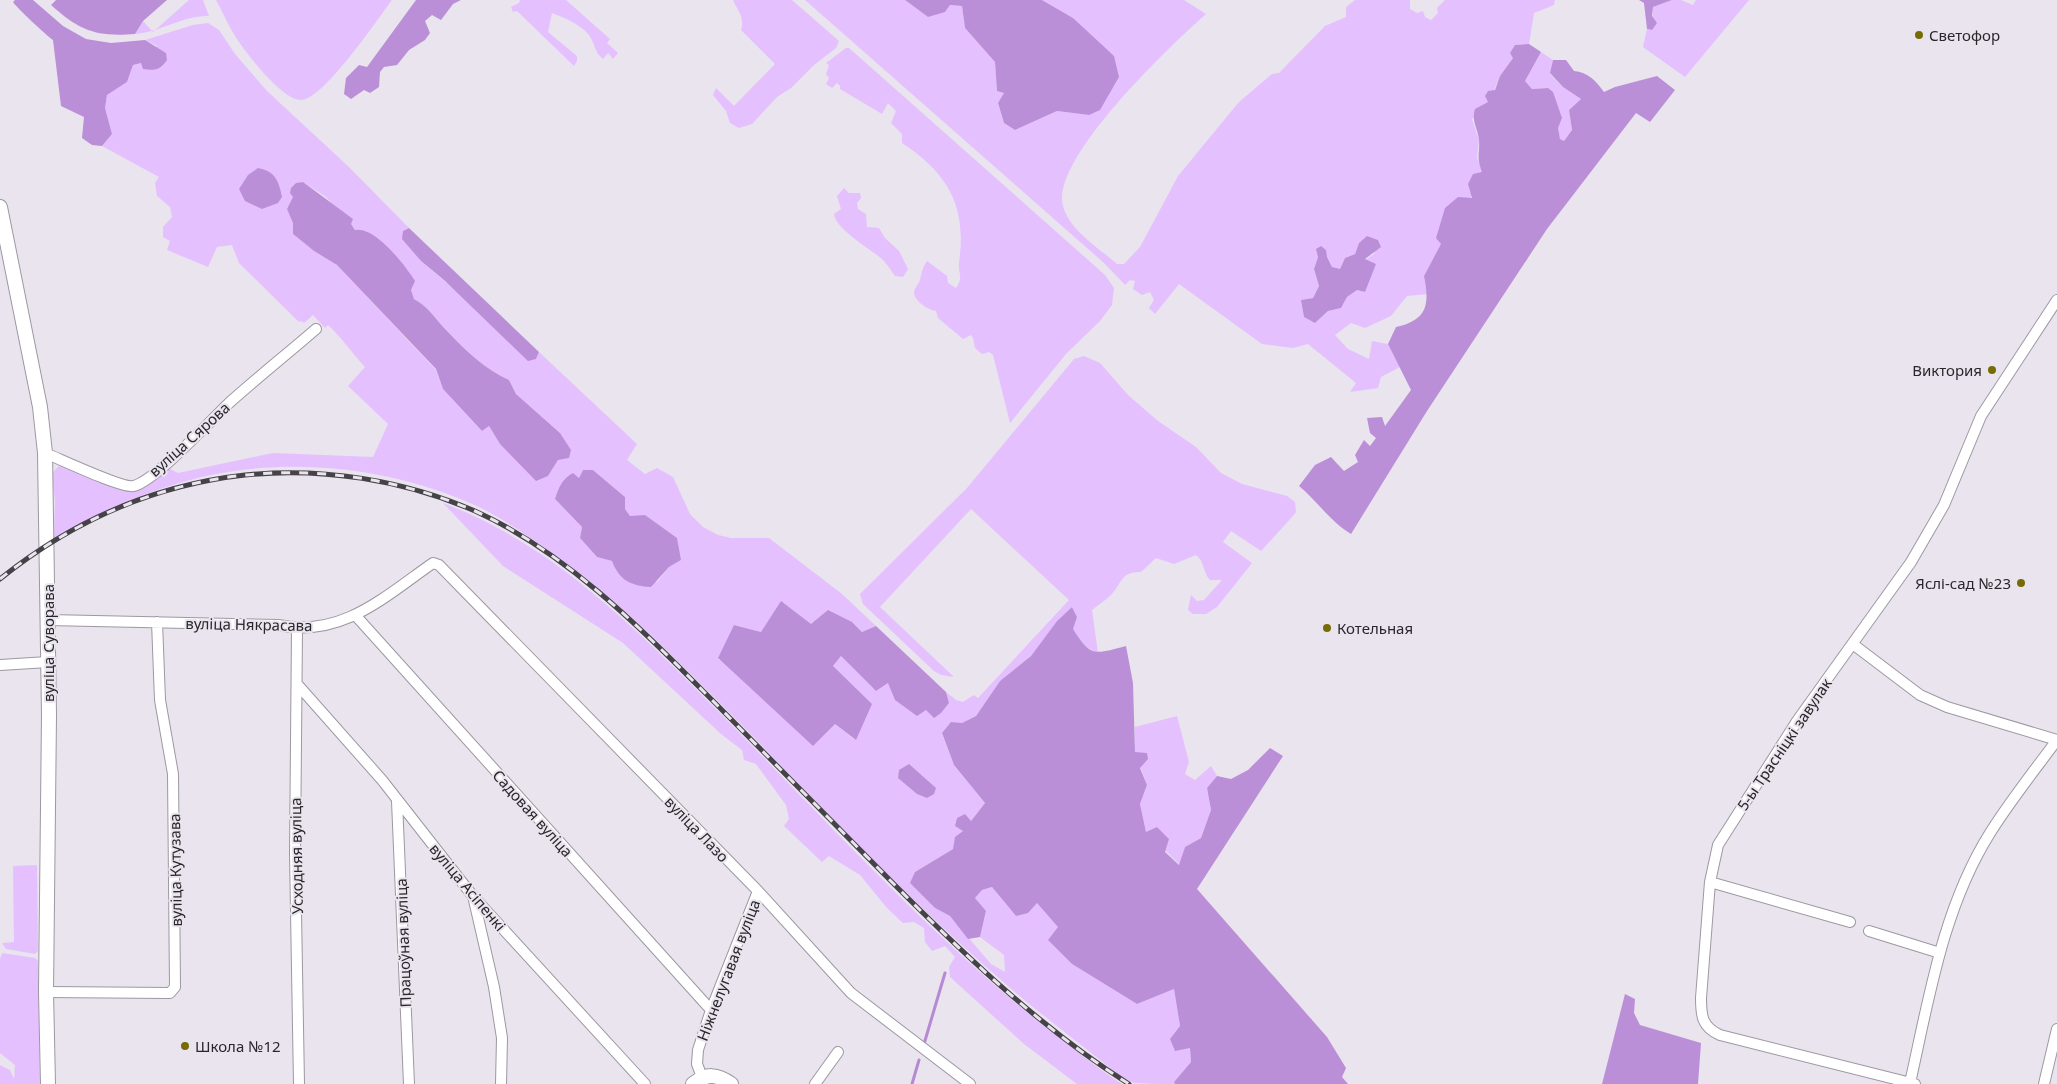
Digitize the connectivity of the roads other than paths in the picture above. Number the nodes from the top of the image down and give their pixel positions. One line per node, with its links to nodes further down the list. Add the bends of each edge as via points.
1 (0, 207): 4 (street, вуліца Суворава, via 40,407)
2 (2057, 300): 10 (street, 5-ы Трасніцкі завулак, via 1981,416 1944,505 1916,554)
3 (316, 329): 4 (street, вуліца Сярова, via 229,403 157,472 135,486 104,478)
4 (45, 453): 7 (street, вуліца Суворава)
5 (433, 563): 6 (street, вуліца Някрасава); 17 (street, вуліца Лазо, via 439,565)
6 (356, 616): 9 (street, вуліца Някрасава, via 331,625); 23 (street, Садовая вуліца)
7 (48, 620): 8 (street, вуліца Някрасава); 11 (street, вуліца Суворава)
8 (157, 622): 9 (street, вуліца Някрасава, via 278,625); 22 (street, вуліца Кутузава, via 160,700 173,774 175,986 170,993)
9 (297, 629): 13 (street, Усходняя вуліца)
10 (1854, 645): 14 (street, via 1920,695 1947,707); 16 (street, 5-ы Трасніцкі завулак, via 1797,721 1718,845)
11 (48, 662): 12 (street); 22 (street, вуліца Суворава)
12 (0, 665)
13 (297, 684): 15 (street, вуліца Асіпенкі); 29 (street, Усходняя вуліца)
14 (2057, 740): 21 (street, via 1989,833 1963,886)
15 (398, 801): 18 (street, вуліца Асіпенкі); 30 (street, Працоўная вуліца)
16 (1710, 882): 19 (street); 27 (street, 5-ы Трасніцкі завулак, via 1701,1008 1701,1017 1709,1030)
17 (758, 891): 23 (street, Ніжнелугавая вуліца); 35 (street, вуліца Лазо, via 851,993)
18 (472, 894): 31 (street, via 494,987 502,1038); 32 (street, вуліца Асіпенкі)
19 (1850, 922)
20 (1869, 931): 21 (street)
21 (1940, 953): 27 (street)
22 (46, 992): 28 (street, вуліца Суворава)
23 (711, 1010): 26 (street, Ніжнелугавая вуліца, via 698,1050)
24 (2057, 1029): 36 (street)
25 (838, 1052): 34 (street)
26 (697, 1080): 33 (street, via 710,1075)
27 (1913, 1083)
28 (48, 1084)
29 (298, 1084)
30 (409, 1084)
31 (501, 1084)
32 (646, 1084)
33 (731, 1084)
34 (815, 1084)
35 (970, 1084)
36 (2044, 1084)

